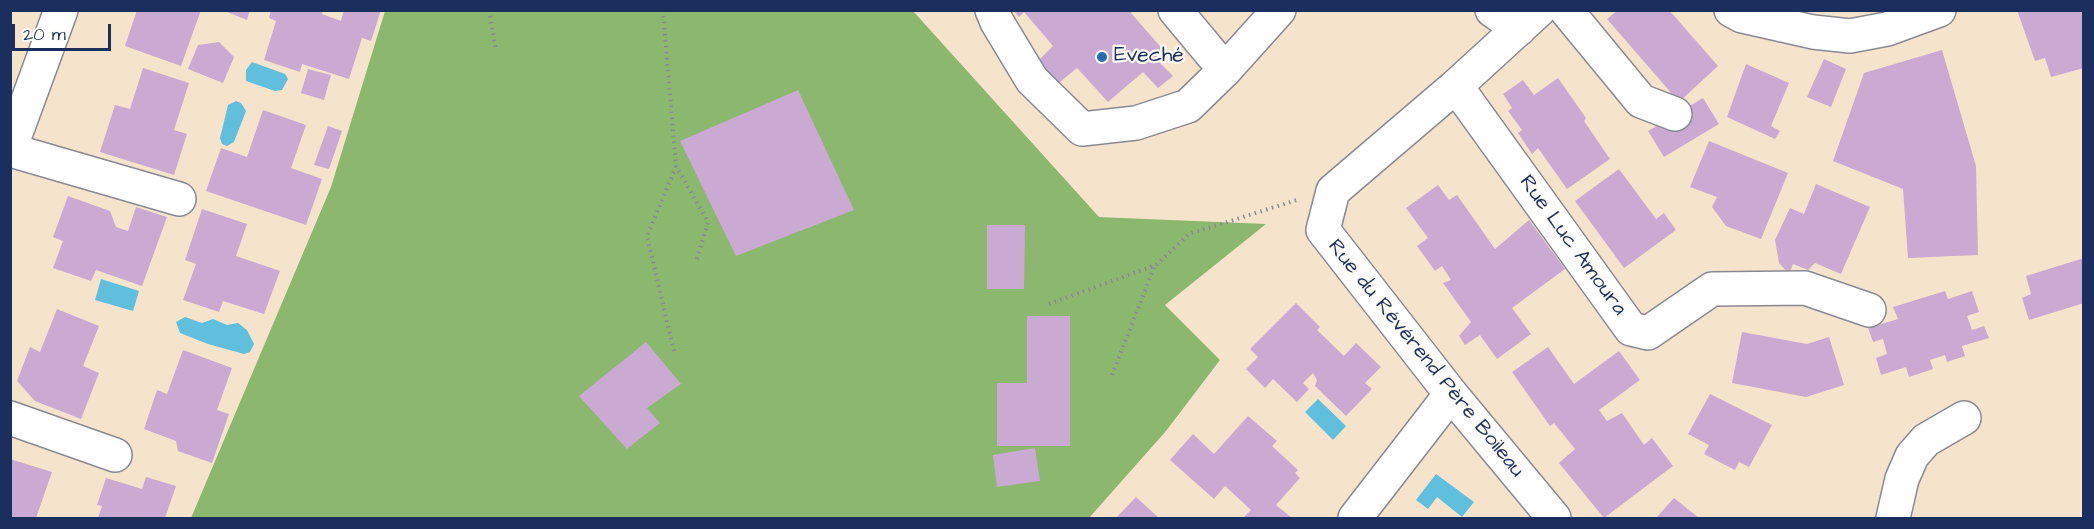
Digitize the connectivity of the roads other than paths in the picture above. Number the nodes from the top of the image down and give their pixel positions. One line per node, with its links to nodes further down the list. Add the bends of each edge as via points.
1 (61, 10): 13 (street)
2 (992, 10): 10 (street, via 1032,80 1082,129 1136,123 1188,106)
3 (1175, 10): 10 (street)
4 (1280, 10): 10 (street)
5 (1492, 10): 9 (street)
6 (1566, 10): 12 (street, via 1641,101)
7 (1731, 10): 8 (street, via 1813,32 1850,36 1887,29)
8 (1940, 10)
9 (1529, 20): 11 (street)
10 (1225, 70)
11 (1456, 86): 15 (street, Rue Luc Amoura, via 1631,329 1648,333 1712,289 1805,288); 16 (street, Rue du Révérend Père Boileau, via 1333,191 1323,230)
12 (1675, 114)
13 (10, 150): 14 (street)
14 (179, 199)
15 (1869, 310)
16 (1451, 394): 20 (street); 21 (street, Rue du Révérend Père Boileau)
17 (10, 418): 19 (street)
18 (1965, 418): 22 (street, via 1926,440 1912,456)
19 (115, 455)
20 (1355, 519)
21 (1554, 519)
22 (1893, 519)

